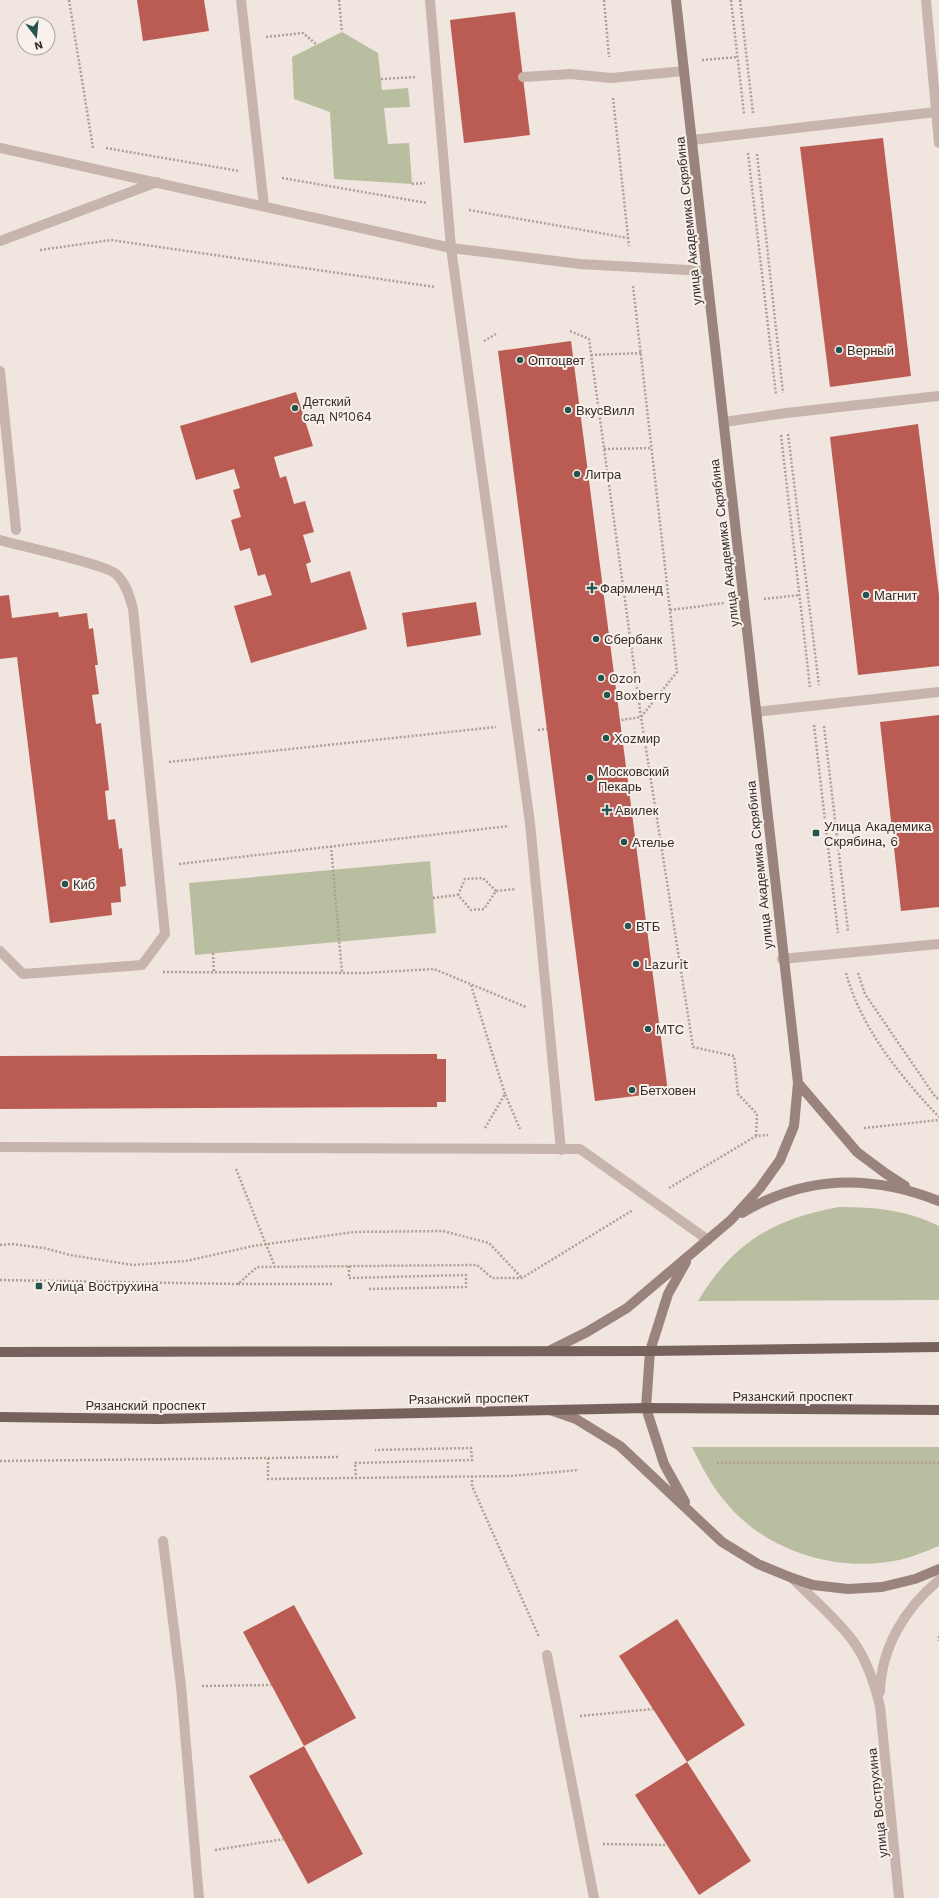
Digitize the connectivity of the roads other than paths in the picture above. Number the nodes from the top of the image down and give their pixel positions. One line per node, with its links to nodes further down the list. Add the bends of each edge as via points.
1 (241, 0): 12 (street)
2 (430, 0): 14 (street)
3 (676, 0): 5 (main road, улица Академика Скрябина)
4 (926, 0): 7 (street)
5 (684, 71): 6 (street, via 611,78 570,74); 8 (main road, улица Академика Скрябина)
6 (523, 77)
7 (936, 112): 8 (street); 9 (street)
8 (692, 140): 15 (main road, улица Академика Скрябина)
9 (939, 143)
10 (0, 148): 11 (street)
11 (157, 182): 12 (street); 13 (street)
12 (264, 206): 14 (street)
13 (0, 241)
14 (451, 248): 15 (street, via 580,264); 28 (street, via 530,823)
15 (706, 271): 18 (main road, улица Академика Скрябина)
16 (0, 371): 19 (street)
17 (939, 396): 18 (street)
18 (724, 422): 22 (main road, улица Академика Скрябина)
19 (16, 530)
20 (0, 540): 24 (street, via 115,573 129,592 134,609 165,934 142,964 23,974)
21 (939, 692): 22 (street)
22 (756, 712): 25 (main road, улица Академика Скрябина)
23 (939, 944): 25 (street)
24 (0, 951)
25 (782, 959): 26 (main road, улица Академика Скрябина)
26 (798, 1084): 29 (main road, via 857,1152 885,1174); 31 (main road, улица Академика Скрябина, via 794,1126 780,1160 760,1188)
27 (0, 1147): 28 (street)
28 (561, 1150): 32 (street, via 580,1149)
29 (914, 1191): 30 (main road); 31 (main road, via 861,1182 806,1187 755,1205)
30 (939, 1201)
31 (731, 1220): 32 (main road)
32 (708, 1240): 33 (main road)
33 (690, 1255): 35 (main road, via 627,1308); 36 (main road, via 668,1294)
34 (939, 1347): 36 (main road)
35 (551, 1350): 36 (main road); 37 (main road)
36 (650, 1351): 38 (main road)
37 (0, 1352)
38 (646, 1408): 39 (main road, Рязанский проспект); 40 (main road, Рязанский проспект); 42 (main road, via 664,1464 679,1493)
39 (546, 1409): 41 (main road, Рязанский проспект, via 158,1419); 42 (main road, via 576,1419 620,1446)
40 (939, 1410)
41 (0, 1417)
42 (697, 1518): 45 (main road, via 722,1542 758,1564)
43 (163, 1541): 49 (street, via 181,1686)
44 (939, 1569): 45 (main road, via 915,1579 882,1587 848,1589 814,1585)
45 (792, 1578): 48 (street, улица Вострухина, via 852,1640 864,1658)
46 (939, 1580): 48 (street, улица Вострухина, via 909,1611 895,1632 886,1654 880,1680)
47 (547, 1655): 50 (street)
48 (880, 1706): 51 (street, улица Вострухина)
49 (199, 1898)
50 (594, 1898)
51 (899, 1898)

